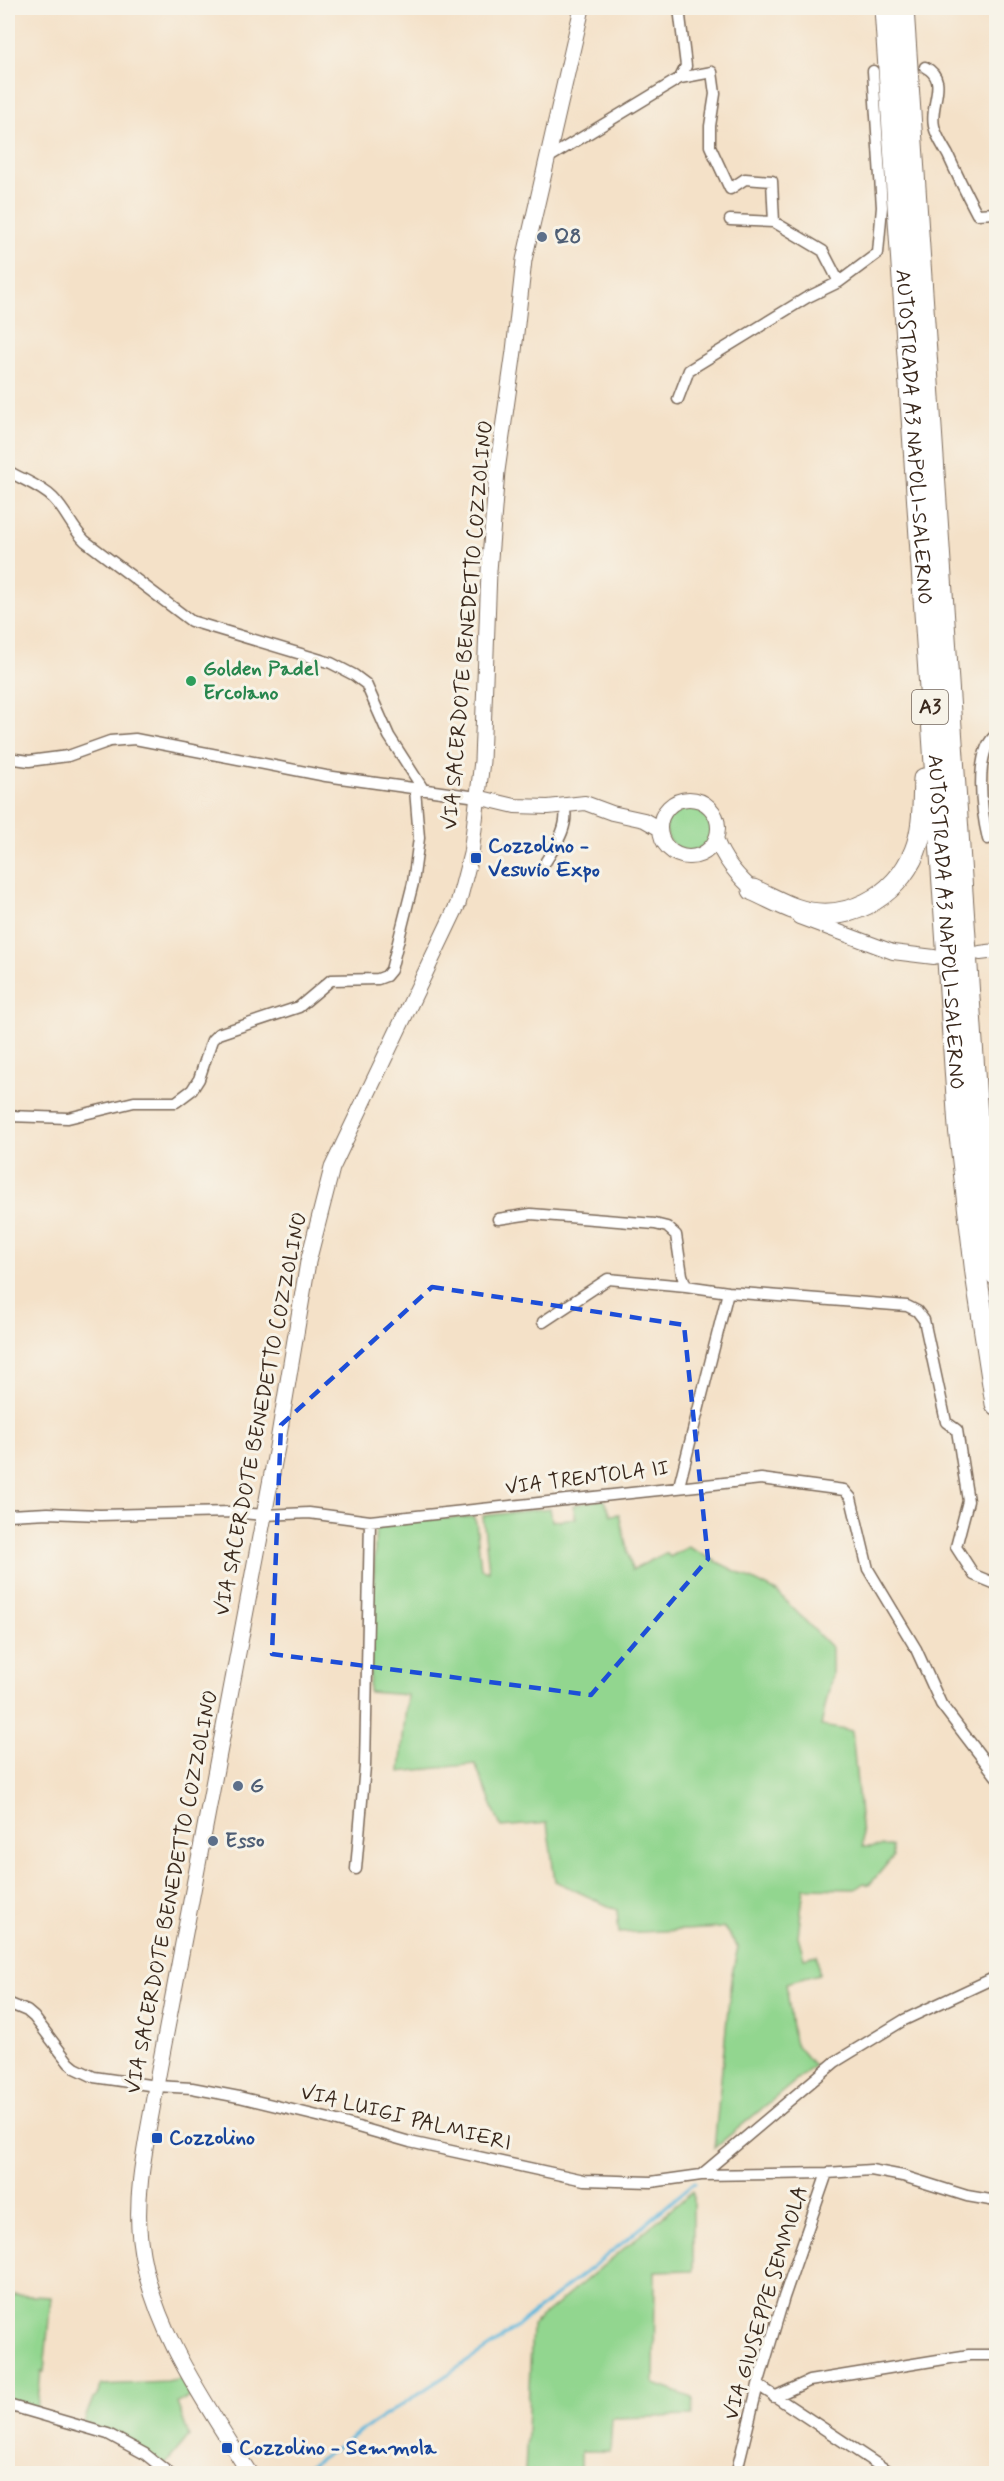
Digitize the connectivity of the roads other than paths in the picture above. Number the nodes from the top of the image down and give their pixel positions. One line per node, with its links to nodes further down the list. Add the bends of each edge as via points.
1 (582, 8): 8 (main road, VIA SACERDOTE BENEDETTO COZZOLINO)
2 (679, 8): 7 (street, via 686,66)
3 (885, 8): 15 (highway, AUTOSTRADA A3 NAPOLI-SALERNO / A3)
4 (903, 8): 36 (highway, AUTOSTRADA A3 NAPOLI-SALERNO / A3, via 976,1105)
5 (925, 67): 9 (street, via 939,81 934,129 977,214)
6 (873, 71): 12 (street, via 882,207 878,253)
7 (680, 78): 8 (street); 11 (street, via 712,72 715,94 710,146 730,189 746,179 772,181)
8 (548, 158): 19 (main road, VIA SACERDOTE BENEDETTO COZZOLINO, via 524,260 498,471)
9 (996, 213)
10 (730, 220): 11 (street)
11 (774, 222): 12 (street, via 823,251)
12 (839, 282): 13 (street, via 689,370)
13 (678, 399)
14 (8, 471): 18 (street, via 54,499 85,541 191,621 331,663 366,684)
15 (925, 635): 28 (highway, via 921,682 922,819 915,850 902,874 886,892 867,904 845,912 821,914 796,909); 40 (highway, AUTOSTRADA A3 NAPOLI-SALERNO / A3, via 959,1127)
16 (996, 735): 24 (street, via 985,750 981,782 988,839)
17 (8, 758): 18 (street, via 29,761 68,756 110,741 135,739 326,776)
18 (419, 789): 19 (street); 32 (street, via 419,838 413,883 391,970 386,976 331,980 299,1007 218,1034 212,1040 196,1085 176,1102 134,1102 68,1118)
19 (477, 797): 20 (street, via 515,806); 43 (main road, VIA SACERDOTE BENEDETTO COZZOLINO, via 471,854 458,904 332,1168 308,1262)
20 (564, 806): 22 (street, via 585,803); 27 (street, via 564,826)
21 (663, 814): 22 (street); 23 (street); 25 (street, via 680,801 701,802 716,817)
22 (644, 820): 23 (street)
23 (660, 829): 26 (street, via 669,849 690,857)
24 (996, 837)
25 (716, 838): 26 (street); 28 (street, via 719,848)
26 (701, 854): 28 (street)
27 (546, 861)
28 (746, 883): 31 (street, via 773,906 831,930 893,952)
29 (996, 951): 30 (street)
30 (980, 953)
31 (934, 957)
32 (8, 1116)
33 (996, 1157): 34 (highway)
34 (996, 1176)
35 (498, 1219): 37 (street, via 531,1214 667,1227 676,1235)
36 (996, 1275)
37 (686, 1286): 38 (street); 39 (street, via 608,1279)
38 (728, 1292): 41 (street); 45 (street, via 907,1306 917,1311 924,1320 946,1422 957,1430 968,1501 956,1547 974,1575)
39 (543, 1322)
40 (996, 1404)
41 (679, 1486): 44 (street, VIA TRENTOLA II); 46 (street, VIA TRENTOLA II, via 761,1479 844,1491 851,1498 868,1569 916,1649 940,1704)
42 (8, 1515): 43 (street, VIA TRENTOLA II)
43 (264, 1515): 44 (street, VIA TRENTOLA II, via 309,1513); 50 (main road, VIA SACERDOTE BENEDETTO COZZOLINO)
44 (370, 1521): 47 (street, via 365,1766)
45 (996, 1584)
46 (996, 1776)
47 (356, 1869)
48 (996, 1977): 52 (street, via 904,2020 835,2062)
49 (8, 2003): 50 (street, VIA LUIGI PALMIERI, via 34,2017 75,2068 94,2076)
50 (156, 2086): 52 (street, VIA LUIGI PALMIERI, via 239,2097 410,2142 584,2180 651,2182); 59 (main road, VIA SACERDOTE BENEDETTO COZZOLINO, via 140,2186 140,2240 150,2287 175,2348)
51 (827, 2173): 52 (street, VIA LUIGI PALMIERI); 53 (street, VIA GIUSEPPE SEMMOLA, via 871,2170); 55 (street, VIA GIUSEPPE SEMMOLA)
52 (701, 2175)
53 (996, 2201)
54 (996, 2355): 56 (street, via 969,2355 809,2381)
55 (758, 2385): 56 (street); 60 (street, VIA GIUSEPPE SEMMOLA)
56 (774, 2397): 61 (street)
57 (8, 2405): 58 (street, via 108,2434 145,2454)
58 (170, 2474)
59 (250, 2474)
60 (736, 2474)
61 (892, 2474)

